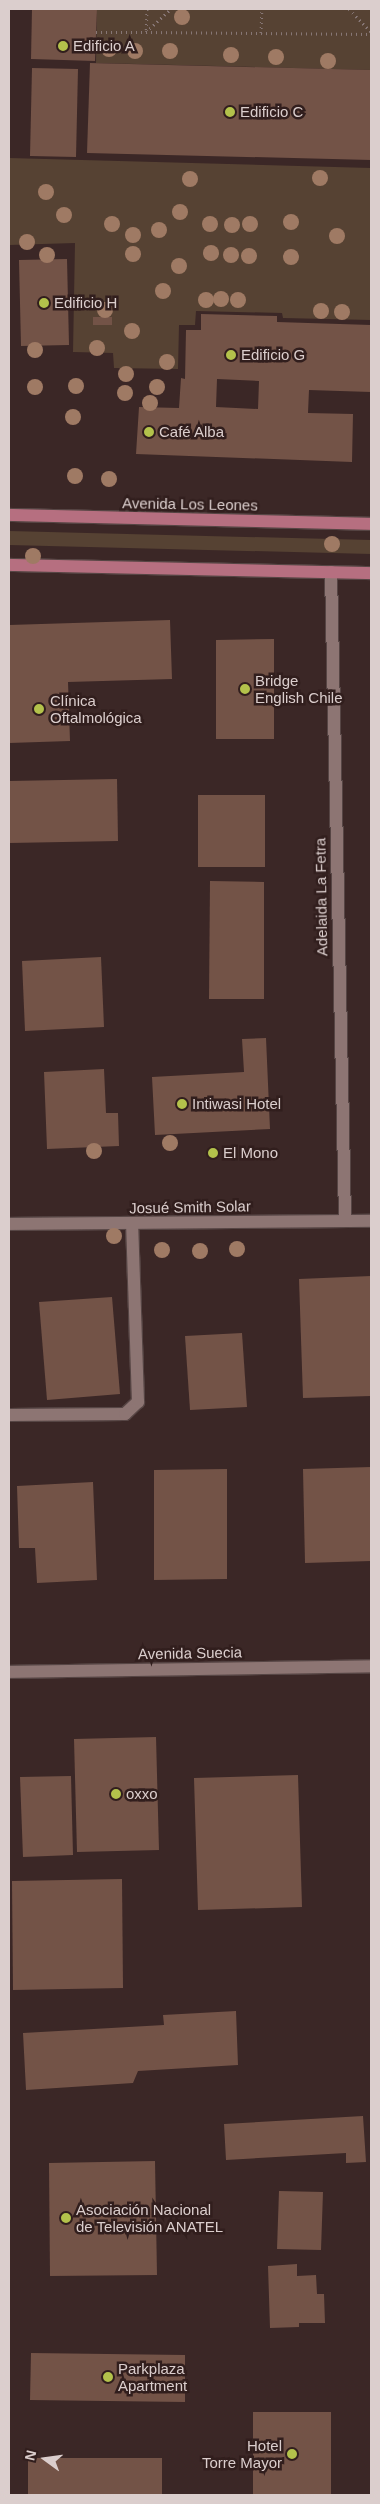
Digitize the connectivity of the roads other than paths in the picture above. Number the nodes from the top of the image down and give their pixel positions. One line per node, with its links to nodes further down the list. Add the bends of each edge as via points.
1 (9, 516): 2 (main road, Avenida Los Leones)
2 (371, 524)
3 (9, 565): 4 (main road)
4 (331, 572): 5 (main road); 6 (street, Adelaida La Fetra)
5 (371, 573)
6 (345, 1221): 7 (street, Josué Smith Solar); 9 (street, Josué Smith Solar)
7 (371, 1221)
8 (9, 1224): 9 (street, Josué Smith Solar)
9 (132, 1224): 10 (street, via 138,1402 125,1414)
10 (9, 1415)
11 (371, 1666): 12 (street, Avenida Suecia)
12 (9, 1672)

